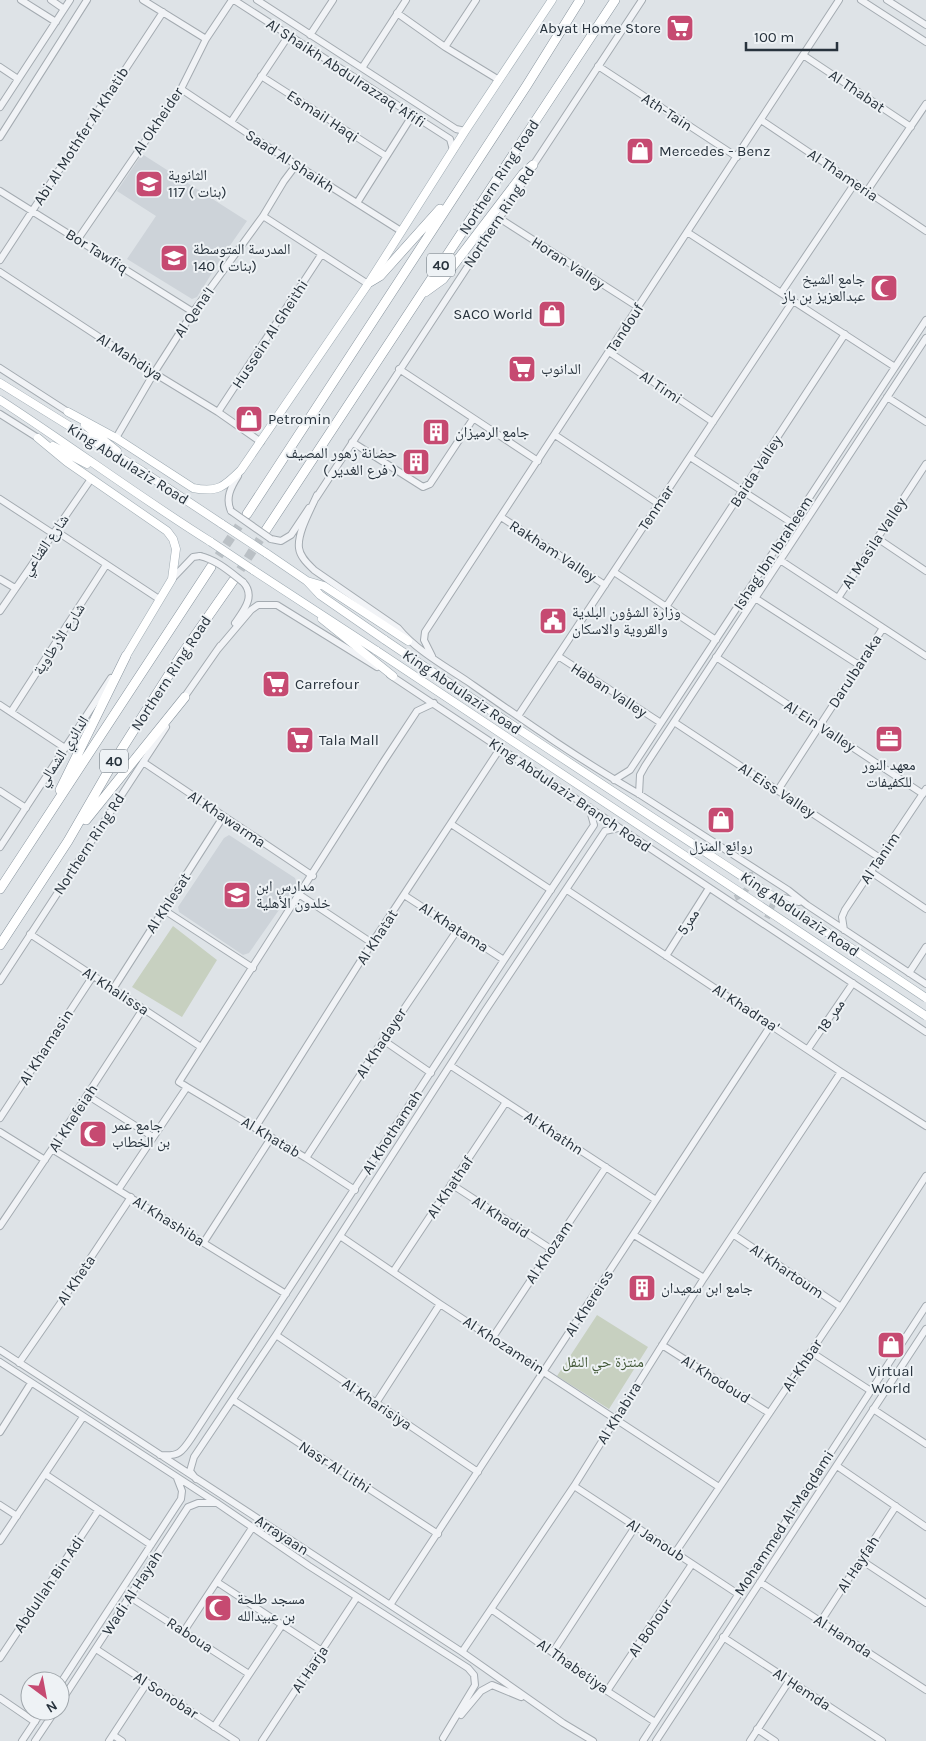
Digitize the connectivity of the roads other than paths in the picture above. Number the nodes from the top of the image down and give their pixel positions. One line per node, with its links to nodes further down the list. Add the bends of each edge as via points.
1 (21, 0): 21 (street)
2 (51, 0): 18 (street)
3 (70, 0): 18 (street)
4 (87, 0): 30 (street)
5 (143, 0): 19 (street)
6 (233, 0): 23 (street, Al Shaikh Abdulrazzaq 'Afifi); 25 (street, Al Okheider)
7 (257, 0): 24 (street, Al Shaikh Abdulrazzaq 'Afifi)
8 (333, 0): 24 (street)
9 (406, 0): 20 (street)
10 (476, 0): 28 (street)
11 (552, 0): 38 (main road)
12 (580, 0): 58 (highway, Northern Ring Road / 40)
13 (615, 0): 72 (highway, Northern Ring Road / 40)
14 (642, 0): 33 (street, Northern Ring Rd)
15 (839, 0): 31 (street, Tandouf)
16 (861, 0): 26 (street)
17 (887, 0): 22 (street)
18 (64, 9): 21 (street)
19 (163, 12): 25 (street); 60 (street, Abi Al Mothfer Al Khatib)
20 (397, 13): 28 (street); 35 (street)
21 (56, 22): 27 (street)
22 (926, 25)
23 (289, 35): 36 (street); 42 (street, Al Shaikh Abdulrazzaq 'Afifi)
24 (310, 35): 35 (street, Al Shaikh Abdulrazzaq 'Afifi)
25 (206, 39): 39 (street, Al Okheider)
26 (926, 42)
27 (40, 47): 29 (street); 30 (street)
28 (445, 47): 38 (street)
29 (35, 55): 32 (street); 37 (street)
30 (52, 55): 32 (street)
31 (803, 55): 43 (street, Tandouf); 45 (street, Al Thabat)
32 (47, 63): 48 (street)
33 (598, 66): 52 (street, Ath-Tain); 54 (street, Northern Ring Rd)
34 (0, 67): 37 (street)
35 (362, 68): 46 (street, Al Shaikh Abdulrazzaq 'Afifi)
36 (261, 76): 44 (street); 51 (street, Esmail Haqi)
37 (18, 78): 41 (street)
38 (499, 80): 47 (main road)
39 (181, 89): 44 (street, Saad Al Shaikh); 66 (street, Al Okheider)
40 (926, 104): 45 (street)
41 (0, 107)
42 (412, 116): 49 (street, Al Shaikh Abdulrazzaq 'Afifi); 51 (street)
43 (761, 120): 52 (street, Tandouf); 55 (street, Al Thameria)
44 (231, 122): 53 (street, Saad Al Shaikh)
45 (910, 127): 57 (street)
46 (456, 129): 47 (street, Al Shaikh Abdulrazzaq 'Afifi); 49 (street)
47 (465, 131): 50 (main road)
48 (0, 137)
49 (450, 139): 50 (street)
50 (453, 150): 64 (main road)
51 (386, 156): 59 (street)
52 (736, 157): 65 (street, Tandouf)
53 (296, 165): 59 (street, Saad Al Shaikh); 61 (street, Al Qena'I)
54 (533, 165): 62 (street, Northern Ring Rd); 72 (highway, via 443,279)
55 (855, 183): 57 (street, Al Thameria); 71 (street)
56 (0, 191): 60 (street, Bor Tawfiq)
57 (867, 191): 63 (street, Al Thameria)
58 (453, 197): 70 (highway, via 380,276); 111 (highway, Northern Ring Road / 40)
59 (357, 203): 64 (street, Saad Al Shaikh)
60 (32, 211): 66 (street, Bor Tawfiq); 68 (street, Abi Al Mothfer Al Khatib)
61 (263, 216): 67 (street); 75 (street, Al Qena'I)
62 (499, 218): 74 (street, Horan Valley); 82 (street, Northern Ring Rd)
63 (926, 231)
64 (401, 232): 70 (main road)
65 (687, 232): 71 (street); 74 (street, Tandouf)
66 (78, 239): 75 (street, Bor Tawfiq)
67 (321, 255): 70 (street); 88 (street, Hussein Al Gheithi)
68 (0, 260)
69 (0, 272): 83 (street, Al Mahdiya)
70 (369, 283): 98 (main road)
71 (781, 293): 73 (street)
72 (421, 295): 114 (highway, Northern Ring Road / 40)
73 (793, 301): 77 (street); 91 (street, Tenmar)
74 (638, 308): 79 (street, Tandouf)
75 (194, 312): 83 (street, Al Qena'I)
76 (926, 320): 80 (street, Ishag Ibn Ibraheem)
77 (845, 334): 80 (street); 107 (street, Baida Valley)
78 (926, 338): 85 (street, Ishag Ibn Ibraheem)
79 (609, 352): 91 (street, Al Timi); 95 (street, Tandouf)
80 (895, 367): 93 (street, Ishag Ibn Ibraheem)
81 (0, 368): 87 (street)
82 (400, 369): 90 (street); 99 (street, Northern Ring Rd)
83 (154, 372): 88 (street, Al Mahdiya); 97 (street, Al Qena'I)
84 (0, 384): 104 (main road, King Abdulaziz Road)
85 (887, 397): 92 (street); 94 (street, Ishag Ibn Ibraheem)
86 (0, 400): 105 (main road, King Abdulaziz Road)
87 (68, 412): 97 (main road); 104 (main road)
88 (218, 412): 98 (street, Al Mahdiya)
89 (0, 414): 96 (street)
90 (473, 419): 99 (street, via 430,484 423,487); 101 (street)
91 (713, 422): 100 (street, Tenmar)
92 (926, 422)
93 (855, 428): 94 (street); 113 (street, Ishag Ibn Ibraheem)
94 (863, 433): 117 (street, Ishag Ibn Ibraheem)
95 (555, 435): 101 (street, Tandouf); 110 (street)
96 (38, 438): 105 (main road); 106 (main road)
97 (116, 438): 103 (main road, via 193,488 221,487)
98 (261, 442): 103 (main road)
99 (352, 442): 108 (street, Northern Ring Rd)
100 (690, 457): 107 (street); 110 (street, Tenmar)
101 (538, 461): 112 (street, Tandouf)
102 (926, 464): 116 (street, Al Masila Valley)
103 (241, 470): 108 (street, Northern Ring Rd, bridge, via 228,500 231,511 271,539 281,541 291,535)
104 (142, 471): 125 (main road, King Abdulaziz Road, bridge)
105 (113, 477): 128 (main road, King Abdulaziz Road, bridge)
106 (91, 479): 115 (street, شارع القناعي); 123 (main road, via 167,530 176,548)
107 (742, 491): 113 (street); 132 (street, Baida Valley)
108 (317, 495): 136 (street, via 300,539 299,548 306,562 398,628)
109 (0, 499): 115 (street)
110 (659, 504): 121 (street, Tenmar)
111 (246, 514)
112 (501, 517): 126 (street, Rakham Valley); 142 (street, Tandouf, via 425,632 424,640)
113 (792, 523): 135 (street, Ishag Ibn Ibraheem)
114 (266, 530)
115 (54, 532): 118 (street); 127 (street, شارع القناعي)
116 (877, 538): 120 (street); 130 (street, Al Masila Valley)
117 (780, 560): 129 (street, Ishag Ibn Ibraheem); 130 (street)
118 (106, 565): 131 (street); 148 (street, شارع الأرطاوية)
119 (212, 567): 167 (highway, Northern Ring Road / 40)
120 (926, 570)
121 (614, 572): 126 (street, Tenmar); 132 (street)
122 (0, 579): 127 (street)
123 (172, 579): 131 (main road); 137 (street, Northern Ring Rd, bridge, via 193,557 200,556 209,558 243,582 250,593 245,608)
124 (233, 581): 171 (highway, Northern Ring Road / 40, via 182,654)
125 (307, 581): 136 (main road, via 324,586); 207 (main road, King Abdulaziz Road, bridge, via 320,595 385,640)
126 (605, 585): 139 (street, Tenmar)
127 (15, 588): 133 (street, شارع القناعي)
128 (293, 596): 144 (main road); 209 (main road, King Abdulaziz Road, bridge)
129 (755, 598): 141 (street, Ishag Ibn Ibraheem); 143 (street)
130 (838, 598): 134 (street)
131 (160, 599): 138 (main road)
132 (666, 607): 135 (street)
133 (0, 611)
134 (883, 628): 140 (street); 143 (street, Darulbaraka)
135 (716, 640): 151 (street, Ishag Ibn Ibraheem)
136 (408, 641): 142 (street)
137 (218, 648): 144 (street, King Abdulaziz Branch Road, via 250,610 258,605 277,605); 145 (street, Northern Ring Rd)
138 (126, 656): 154 (street, الدائري الشمالي); 167 (highway)
139 (558, 656): 149 (street, Tenmar); 151 (street, Haban Valley)
140 (926, 656)
141 (716, 657): 150 (street, Ishag Ibn Ibraheem); 152 (street, Al Ein Valley)
142 (434, 658): 149 (street)
143 (859, 665): 152 (street, Darulbaraka)
144 (393, 676): 146 (street, King Abdulaziz Branch Road)
145 (185, 697): 156 (street, Northern Ring Rd); 171 (highway)
146 (434, 703): 153 (street, King Abdulaziz Branch Road); 177 (street, via 417,712)
147 (0, 705): 148 (street)
148 (12, 712): 154 (street)
149 (518, 716): 158 (street)
150 (674, 722): 157 (street, Ishag Ibn Ibraheem); 159 (street, Al Eiss Valley)
151 (660, 724): 155 (street, Ishag Ibn Ibraheem)
152 (820, 726): 159 (street, Darulbaraka); 161 (street, Al Ein Valley)
153 (501, 747): 163 (street, King Abdulaziz Branch Road); 166 (street, Al Khatat)
154 (65, 748): 164 (street, الدائري الشمالي)
155 (636, 761): 157 (street, via 637,771); 158 (street, Ishag Ibn Ibraheem, via 630,770)
156 (143, 762): 165 (street, Al Khawarma); 194 (street, Northern Ring Rd)
157 (645, 766): 162 (street, Ishag Ibn Ibraheem, via 640,775)
158 (614, 780): 162 (street)
159 (778, 790): 173 (street, Al Eiss Valley)
160 (0, 791): 164 (street)
161 (925, 791): 173 (street, Al Tanim)
162 (639, 794): 174 (street)
163 (589, 807): 168 (street, King Abdulaziz Branch Road); 169 (street, via 594,825)
164 (26, 808): 172 (street, الدائري الشمالي)
165 (223, 817): 177 (street, Al Khawarma); 189 (street, Al Khlesat)
166 (451, 824): 180 (street); 184 (street, Al Khatat)
167 (42, 826): 179 (highway, Northern Ring Road / 40)
168 (618, 828): 170 (street, via 605,831); 178 (street, King Abdulaziz Branch Road)
169 (590, 831): 170 (street); 180 (street, Al Khothamah)
170 (600, 837): 181 (street, Al Khothamah)
171 (68, 841): 196 (highway, Northern Ring Road / 40)
172 (0, 847)
173 (880, 858): 176 (street, Al Tanim)
174 (745, 863): 175 (street); 187 (street)
175 (750, 872)
176 (871, 872): 188 (street); 192 (street, Al Tanim, via 842,917)
177 (312, 876): 183 (street)
178 (710, 888): 182 (street, King Abdulaziz Branch Road); 198 (street, ممر5)
179 (0, 889)
180 (551, 890): 199 (street, Al Khothamah)
181 (567, 890): 198 (street, Al Khadraa'); 215 (street, Al Khothamah)
182 (718, 894): 185 (street); 193 (street, King Abdulaziz Branch Road)
183 (300, 895): 195 (street); 200 (street)
184 (404, 895): 191 (street, Al Khatama); 195 (street, Al Khatat)
185 (736, 898)
186 (784, 898): 187 (street)
187 (807, 905): 192 (street)
188 (926, 909)
189 (164, 910): 200 (street); 206 (street, Al Khlesat)
190 (766, 918): 193 (street)
191 (458, 929): 199 (street, Al Khatama); 212 (street, Al Khadayer)
192 (844, 930): 201 (street)
193 (775, 932): 204 (street, King Abdulaziz Branch Road)
194 (30, 934): 202 (street, Al Khalissa); 203 (street, Northern Ring Rd)
195 (372, 943): 223 (street, Al Khatat)
196 (0, 945)
197 (926, 947): 201 (street)
198 (666, 956): 210 (street, Al Khadraa')
199 (504, 960): 217 (street, Al Khothamah)
200 (253, 968): 213 (street)
201 (909, 973): 205 (street)
202 (93, 976): 206 (street, Al Khalissa); 221 (street, Al Khamasin)
203 (0, 981)
204 (853, 984): 211 (street, King Abdulaziz Branch Road); 214 (street, ممر 18)
205 (926, 984)
206 (113, 989): 208 (street, Al Khalissa)
207 (926, 998)
208 (143, 1008): 213 (street, Al Khalissa); 219 (street, Al Khefeiah)
209 (926, 1016)
210 (771, 1025): 214 (street, Al Khadraa'); 238 (street, Al Khereiss)
211 (926, 1032)
212 (383, 1040): 217 (street); 230 (street, Al Khadayer)
213 (201, 1047): 218 (street, via 179,1082)
214 (808, 1049): 216 (street, Al Khadraa')
215 (451, 1066): 220 (street, Al Khathn); 228 (street, Al Khothamah)
216 (841, 1072): 222 (street, Al Khadraa'); 241 (street, Al Khabira)
217 (431, 1073): 225 (street, Al Khothamah)
218 (187, 1087): 223 (street, Al Khatab); 226 (street)
219 (87, 1095): 226 (street); 229 (street, Al Khefeiah)
220 (506, 1102): 232 (street, Al Khathn); 234 (street, Al Khathaf)
221 (0, 1118)
222 (926, 1126)
223 (255, 1128): 227 (street, Al Khatab)
224 (0, 1132): 231 (street)
225 (392, 1133): 228 (street); 236 (street, Al Khothamah)
226 (153, 1138): 235 (street)
227 (271, 1138): 230 (street, Al Khatab); 243 (street)
228 (402, 1140): 242 (street, Al Khothamah)
229 (52, 1150): 231 (street, Al Khefeiah); 235 (street, Al Khashiba)
230 (306, 1158): 236 (street, Al Khatab)
231 (45, 1160): 239 (street, Al Khefeiah)
232 (606, 1167): 238 (street, Al Khathn); 244 (street, Al Khozam)
233 (926, 1176): 250 (street, Al-Khbar)
234 (451, 1184): 244 (street, Al Khadid); 245 (street, Al Khathaf)
235 (118, 1190): 237 (street, Al Khashiba)
236 (355, 1190): 247 (street, Al Khothamah)
237 (131, 1197): 243 (street, Al Khashiba); 258 (street, Al Kheta)
238 (656, 1200): 240 (street, Al Khereiss)
239 (0, 1226)
240 (634, 1235): 246 (street); 259 (street, Al Khereiss)
241 (734, 1235): 246 (street, Al Khabira); 250 (street, Al Khartoum)
242 (340, 1236): 245 (street, Al Khozamein); 252 (street, Al Khothamah)
243 (204, 1242): 247 (street, Al Khashiba)
244 (551, 1249): 253 (street, Al Khozam)
245 (393, 1272): 248 (street, Al Khozamein)
246 (704, 1278): 254 (street, Al Khabira)
247 (286, 1294): 271 (street, Al Khothamah)
248 (440, 1304): 253 (street, Al Khozamein); 263 (street)
249 (926, 1306): 261 (street, Mohammed Al-Maqdami)
250 (841, 1307): 256 (street, Al-Khbar)
251 (926, 1329): 264 (street, Mohammed Al-Maqdami)
252 (276, 1335): 262 (street, Al Khothamah); 263 (street, Al Kharisiya)
253 (493, 1337): 259 (street, Al Khozamein)
254 (662, 1345): 265 (street, Al Khodoud); 268 (street, Al Khabira)
255 (0, 1350): 258 (street, Arrayaan)
256 (811, 1352): 261 (street); 265 (street, Al-Khbar)
257 (0, 1362): 260 (street, Arrayaan)
258 (19, 1363): 274 (street, Arrayaan)
259 (544, 1371): 268 (street, Al Khozamein); 276 (street, Al Khereiss)
260 (31, 1383): 267 (street, Arrayaan); 270 (street)
261 (871, 1391): 266 (street, Mohammed Al-Maqdami)
262 (233, 1400): 272 (street, Al Khothamah); 292 (street, Nasr Al Lithi)
263 (376, 1403): 276 (street, Al Kharisiya)
264 (873, 1409): 269 (street, Mohammed Al-Maqdami); 273 (street)
265 (769, 1413): 281 (street, Al-Khbar)
266 (855, 1416): 269 (street); 302 (street, Mohammed Al-Maqdami)
267 (83, 1417): 277 (street); 278 (street, Arrayaan)
268 (615, 1419): 280 (street, Al Khabira); 281 (street, Al Khozamein)
269 (865, 1422): 275 (street, Mohammed Al-Maqdami)
270 (0, 1432)
271 (192, 1437): 272 (street); 274 (street, Al Khothamah, via 179,1454)
272 (204, 1444): 279 (street, Al Khothamah, via 190,1471)
273 (926, 1444)
274 (160, 1455): 279 (street, Arrayaan)
275 (837, 1466): 284 (street); 301 (street, Mohammed Al-Maqdami)
276 (478, 1472): 292 (street, Al Khereiss)
277 (45, 1474): 285 (street); 286 (street)
278 (177, 1477): 282 (street, Arrayaan); 287 (street, Wadi Al Hayah, via 181,1499)
279 (196, 1479): 296 (street, Arrayaan)
280 (574, 1486): 289 (street, Al Janoub); 307 (street, Al Khabira)
281 (719, 1487): 295 (street, Al-Khbar)
282 (217, 1503): 288 (street, Wadi Al Hayah, via 198,1503 188,1508); 291 (street, Arrayaan)
283 (0, 1505): 286 (street)
284 (896, 1506): 290 (street); 297 (street, Al Hayfah)
285 (98, 1511): 294 (street); 316 (street, Abdullah Bin Adi)
286 (17, 1516): 293 (street)
287 (170, 1517): 288 (street); 294 (street, Wadi Al Hayah)
288 (178, 1522): 303 (street, Wadi Al Hayah)
289 (635, 1527): 295 (street, Al Janoub); 315 (street)
290 (926, 1527)
291 (252, 1528): 299 (street, Arrayaan); 300 (street)
292 (438, 1534): 306 (street, Al Khereiss)
293 (0, 1541)
294 (151, 1545): 318 (street, Wadi Al Hayah)
295 (675, 1553): 298 (street, Al Janoub)
296 (315, 1557): 299 (street); 306 (street, Arrayaan)
297 (861, 1560): 305 (street); 308 (street, Al Hayfah)
298 (692, 1564): 302 (street, Al Janoub); 325 (street, Al Bohour)
299 (309, 1566): 304 (street, Arrayaan)
300 (217, 1582): 309 (street); 310 (street)
301 (760, 1582): 308 (street, Al Hamda); 311 (street, Mohammed Al-Maqdami)
302 (738, 1594): 317 (street, Mohammed Al-Maqdami)
303 (130, 1597): 310 (street, Raboua); 312 (street, Wadi Al Hayah)
304 (357, 1597): 313 (street, Al Harja); 335 (street, Arrayaan, via 474,1675 475,1685)
305 (926, 1603)
306 (390, 1606): 314 (street, Arrayaan)
307 (491, 1610): 314 (street, Al Khabira); 315 (street, Al Thabetiya)
308 (821, 1621): 324 (street, Al Hamda)
309 (282, 1625): 313 (street); 319 (street)
310 (184, 1631): 319 (street, Raboua)
311 (723, 1637): 320 (street, Mohammed Al-Maqdami); 321 (street, Al Hemda)
312 (96, 1649): 322 (street, Al Sonobar); 323 (street, Wadi Al Hayah)
313 (322, 1651): 340 (street, Al Harja)
314 (462, 1652): 327 (street, Arrayaan)
315 (553, 1652): 325 (street, Al Thabetiya)
316 (0, 1658)
317 (690, 1669): 320 (street); 330 (street, Mohammed Al-Maqdami)
318 (69, 1671)
319 (249, 1674): 332 (street)
320 (698, 1674): 344 (street, Mohammed Al-Maqdami)
321 (789, 1680): 333 (street); 347 (street, Al Hemda)
322 (147, 1682): 332 (street, Al Sonobar); 334 (street)
323 (70, 1688)
324 (926, 1690)
325 (607, 1691): 330 (street, Al Thabetiya)
326 (0, 1698): 329 (street)
327 (532, 1702): 331 (street, Arrayaan); 335 (street, via 492,1685 480,1691)
328 (48, 1721): 337 (street)
329 (35, 1722): 336 (street)
330 (655, 1722): 343 (street, Mohammed Al-Maqdami)
331 (563, 1723): 341 (street); 342 (street)
332 (214, 1727): 339 (street, Al Sonobar)
333 (757, 1729): 345 (street); 346 (street)
334 (111, 1738): 338 (street)
335 (442, 1740)
336 (22, 1741)
337 (35, 1741)
338 (122, 1741)
339 (236, 1741)
340 (262, 1741)
341 (584, 1741)
342 (593, 1741)
343 (643, 1741)
344 (656, 1741)
345 (750, 1741)
346 (775, 1741)
347 (882, 1741)

